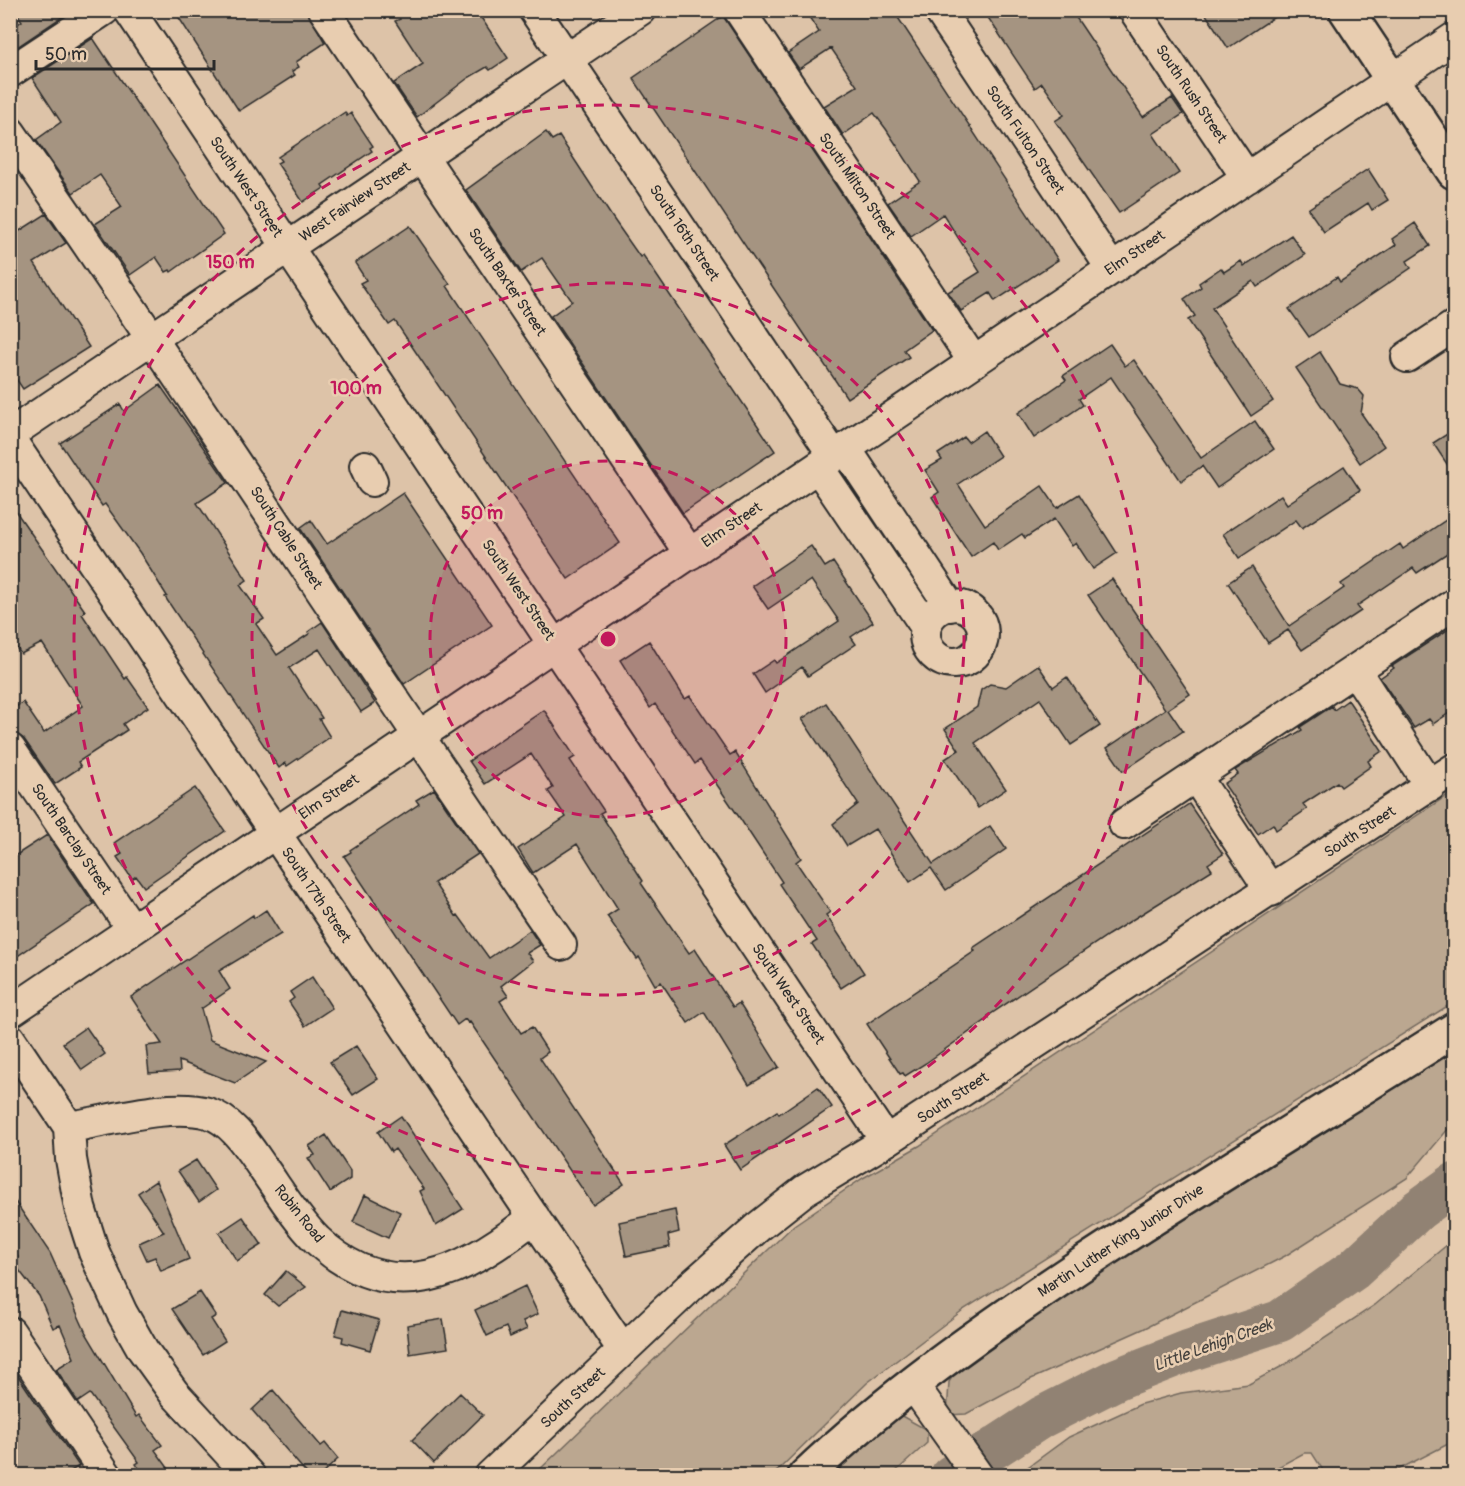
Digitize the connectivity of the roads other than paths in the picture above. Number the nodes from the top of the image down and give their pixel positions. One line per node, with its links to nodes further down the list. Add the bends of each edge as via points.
1 (104, 10): 12 (street)
2 (129, 10): 18 (street, South West Street)
3 (324, 10): 15 (street, South Baxter Street)
4 (534, 10): 11 (street, South 16th Street)
5 (640, 10): 11 (street, West Fairview Street)
6 (739, 10): 23 (street, South Milton Street)
7 (939, 10): 19 (street, South Fulton Street)
8 (1134, 10): 17 (street, South Rush Street)
9 (1346, 10): 13 (main road)
10 (1455, 38): 13 (street, Elm Street)
11 (567, 60): 15 (street, West Fairview Street); 25 (street, South 16th Street)
12 (10, 72)
13 (1394, 79): 16 (main road); 17 (street, Elm Street)
14 (10, 132): 21 (street, South Cable Street)
15 (422, 157): 18 (street, West Fairview Street); 26 (street, South Baxter Street)
16 (1455, 172)
17 (1247, 178): 19 (street, Elm Street)
18 (287, 248): 21 (street, West Fairview Street); 30 (street, South West Street)
19 (1112, 269): 23 (street, Elm Street)
20 (1455, 326): 22 (street)
21 (154, 338): 24 (street, West Fairview Street); 32 (street, South Cable Street)
22 (1407, 357)
23 (974, 362): 25 (street, Elm Street)
24 (10, 436): 38 (street, South 17th Street)
25 (833, 457): 26 (street, Elm Street); 28 (street); 29 (street)
26 (690, 554): 30 (street, Elm Street)
27 (1455, 604): 31 (street)
28 (950, 606): 29 (street, via 932,615); 29 (street, via 968,609 981,622 983,641 973,657 956,664 937,658 926,642)
29 (926, 627)
30 (555, 644): 32 (street, Elm Street); 46 (street, South West Street)
31 (1355, 670): 35 (street); 36 (street)
32 (417, 737): 38 (street, Elm Street); 41 (street, South Cable Street)
33 (10, 749): 40 (street, South Barclay Street)
34 (1455, 770): 36 (street, South Street)
35 (1196, 777): 37 (street); 39 (street)
36 (1430, 786): 39 (street, South Street)
37 (1124, 824)
38 (275, 834): 40 (street, Elm Street); 47 (street, South 17th Street)
39 (1271, 891): 46 (street, South Street)
40 (132, 930): 42 (street, Elm Street)
41 (561, 945)
42 (10, 1012)
43 (1455, 1030): 50 (main road, Martin Luther King Junior Drive, via 1136,1228)
44 (10, 1039): 45 (street)
45 (69, 1127): 47 (street, Robin Road, via 158,1112 209,1113 243,1140 315,1238 334,1255 380,1277 431,1277 459,1267 501,1244); 52 (street, via 80,1208 94,1252 122,1313 174,1393)
46 (886, 1141): 49 (street, South Street, via 805,1190 691,1286)
47 (534, 1216): 49 (street, South 17th Street)
48 (10, 1332): 51 (street)
49 (623, 1350): 53 (street, South Street)
50 (912, 1383): 54 (main road, Martin Luther King Junior Drive); 55 (street)
51 (107, 1476)
52 (250, 1476)
53 (490, 1476)
54 (805, 1476)
55 (978, 1476)

